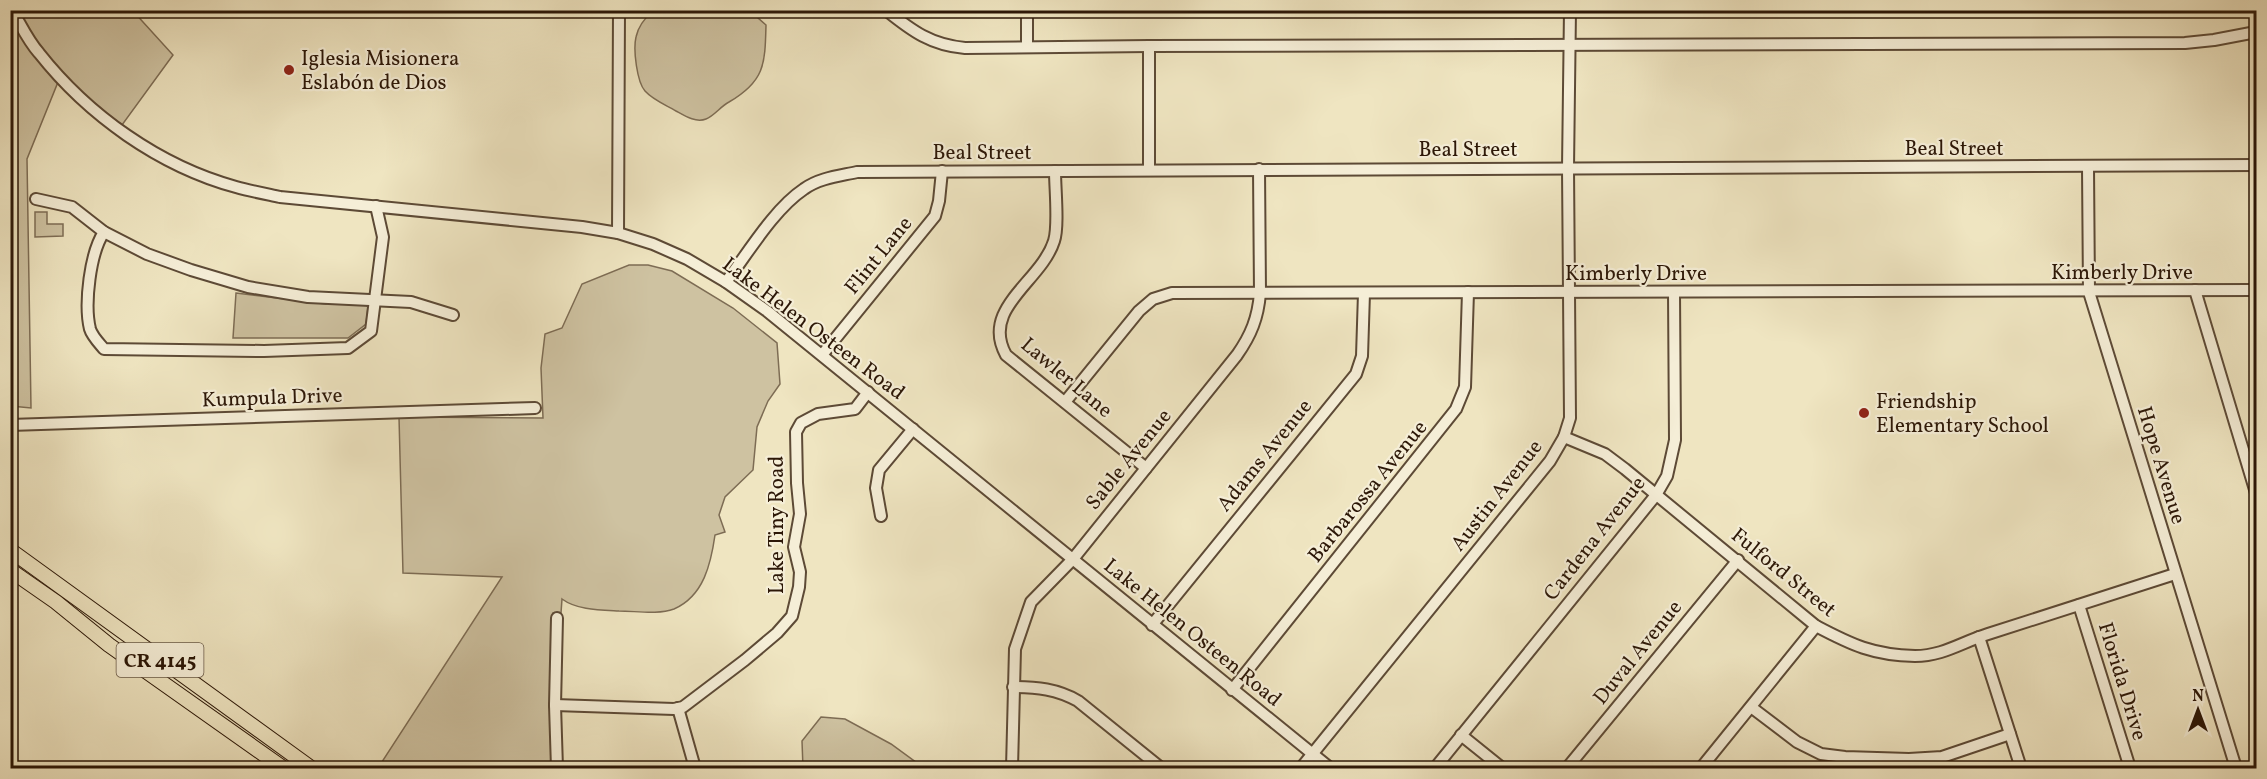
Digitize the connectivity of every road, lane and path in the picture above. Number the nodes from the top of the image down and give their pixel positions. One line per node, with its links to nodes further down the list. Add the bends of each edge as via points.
1 (12, 10): 18 (street, Lake Helen Osteen Road, via 37,52 99,115 170,161 234,187 280,197)
2 (619, 10): 20 (street)
3 (886, 10): 9 (street, via 929,41 946,46)
4 (1027, 10): 9 (street)
5 (1570, 10): 8 (street, Austin Avenue)
6 (2256, 32): 8 (street, via 2185,43)
7 (1149, 46): 8 (street); 9 (street); 14 (street)
8 (1570, 46): 12 (street, Austin Avenue)
9 (1027, 47)
10 (2256, 165): 11 (street, Beal Street)
11 (2088, 167): 12 (street, Beal Street); 26 (street, Hope Avenue)
12 (1568, 168): 13 (street, Beal Street); 29 (street, Austin Avenue)
13 (1259, 169): 14 (street, Beal Street); 27 (street, Sable Avenue)
14 (1149, 170): 16 (street, Beal Street)
15 (942, 171): 16 (street, Beal Street); 21 (street, Beal Street, via 857,172 827,178 805,188 785,204); 32 (street, Flint Lane, via 934,216)
16 (1055, 171): 34 (street, Lawler Lane, via 1055,238 1046,260 1006,307 999,323 1006,355)
17 (36, 199): 19 (street, via 72,207)
18 (376, 206): 20 (street, Lake Helen Osteen Road); 30 (street, via 383,237)
19 (104, 232): 30 (street, via 147,254 248,287 308,297); 30 (street, via 97,242 88,314 90,332 104,349 348,348 371,331)
20 (618, 233): 21 (street, Lake Helen Osteen Road, via 687,259)
21 (726, 282): 32 (street, Lake Helen Osteen Road)
22 (2195, 290): 23 (street, Kimberly Drive); 26 (street, Kimberly Drive); 40 (street)
23 (2256, 290)
24 (1468, 292): 28 (street, Kimberly Drive); 29 (street, Kimberly Drive); 58 (street, Barbarossa Avenue, via 1465,387 1456,409)
25 (1674, 292): 26 (street, Kimberly Drive); 29 (street, Kimberly Drive); 41 (street, Cardena Avenue, via 1675,440 1667,476)
26 (2089, 292): 47 (street, Hope Avenue)
27 (1260, 293): 28 (street, Kimberly Drive); 34 (street, Kimberly Drive, via 1172,294 1153,299); 39 (street, Sable Avenue, via 1259,314 1237,356)
28 (1364, 293): 52 (street, Adams Avenue, via 1362,356 1356,374)
29 (1570, 293): 38 (street, Austin Avenue, via 1570,418)
30 (377, 299): 31 (street, via 411,302)
31 (453, 315)
32 (822, 355): 33 (street, Lake Helen Osteen Road)
33 (868, 392): 37 (street, Lake Helen Osteen Road); 61 (street, Lake Tiny Road, via 855,409 818,414 801,423 796,432 800,514 794,547 800,572 792,616 745,660)
34 (1065, 402): 39 (street, Lawler Lane)
35 (535, 408): 36 (street, Kumpula Drive)
36 (10, 425)
37 (913, 429): 42 (street, via 879,470 876,488); 44 (street, Lake Helen Osteen Road)
38 (1564, 437): 41 (street, Fulford Street, via 1605,454); 64 (street, Austin Avenue, via 1550,461)
39 (1146, 468): 44 (street, Sable Avenue)
40 (2256, 493)
41 (1656, 495): 45 (street, Fulford Street); 63 (street, Cardena Avenue)
42 (881, 516)
43 (10, 550): 51 (main road, CR 4145)
44 (1073, 559): 52 (street, Lake Helen Osteen Road); 57 (street, Sable Avenue, via 1031,602 1015,649)
45 (1738, 560): 53 (street, Fulford Street); 76 (street, Duval Avenue)
46 (10, 570): 48 (main road, CR 4145)
47 (2175, 574): 49 (street, Fulford Street); 80 (street, Hope Avenue)
48 (37, 589): 51 (main road, via 49,592 89,620); 55 (main road, CR 4145)
49 (2079, 605): 54 (street, Fulford Street); 79 (street, Florida Drive)
50 (558, 618): 59 (street)
51 (111, 623): 56 (main road, CR 4145)
52 (1152, 625): 58 (street, Lake Helen Osteen Road)
53 (1816, 626): 54 (street, Fulford Street, via 1851,645 1880,653 1916,656 1946,652); 60 (street)
54 (1979, 637): 62 (street)
55 (110, 645): 56 (main road, via 125,645 162,670); 66 (main road, CR 4145)
56 (183, 677): 67 (main road, CR 4145)
57 (1013, 687): 70 (street, Sable Avenue); 71 (street, via 1040,687 1072,698)
58 (1232, 690): 64 (street, Lake Helen Osteen Road)
59 (555, 705): 61 (street); 68 (street)
60 (1751, 707): 65 (street, via 1797,742 1821,754); 77 (street)
61 (678, 708): 69 (street)
62 (2010, 734): 65 (street); 78 (street)
63 (1461, 735): 74 (street, Cardena Avenue); 75 (street)
64 (1312, 754): 72 (street, Austin Avenue); 73 (street, Lake Helen Osteen Road)
65 (1911, 764)
66 (283, 768)
67 (311, 768)
68 (556, 768)
69 (695, 768)
70 (1012, 768)
71 (1161, 768)
72 (1301, 768)
73 (1330, 768)
74 (1435, 768)
75 (1502, 768)
76 (1567, 768)
77 (1701, 768)
78 (2021, 768)
79 (2130, 768)
80 (2236, 768)

